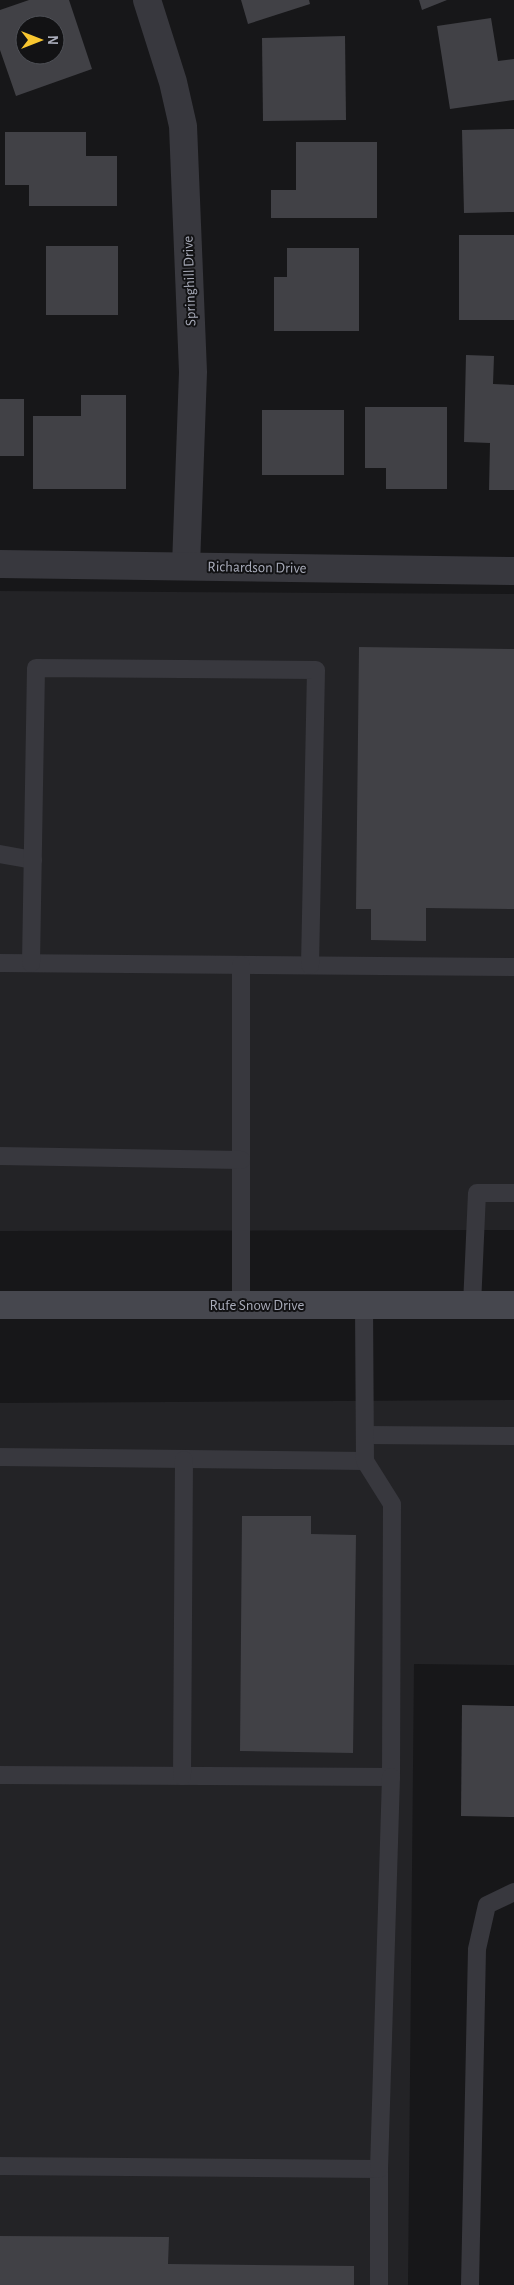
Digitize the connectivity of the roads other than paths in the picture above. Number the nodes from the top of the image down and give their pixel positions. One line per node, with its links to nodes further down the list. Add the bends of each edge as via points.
1 (146, 0): 3 (street, Springhill Drive, via 173,82 183,126 193,372)
2 (0, 564): 3 (street, Richardson Drive)
3 (186, 566): 4 (street, Richardson Drive)
4 (514, 571)
5 (0, 854): 6 (lane)
6 (33, 860): 8 (lane); 10 (lane, via 36,668 316,670)
7 (0, 963): 8 (lane)
8 (31, 963): 9 (lane)
9 (241, 965): 10 (lane); 13 (lane)
10 (310, 965): 11 (lane)
11 (514, 967)
12 (0, 1156): 13 (lane)
13 (241, 1160): 16 (lane)
14 (514, 1193): 18 (lane, via 477,1193)
15 (0, 1304): 16 (main road, Rufe Snow Drive)
16 (241, 1304): 17 (main road, Rufe Snow Drive)
17 (364, 1304): 18 (main road, Rufe Snow Drive); 20 (lane)
18 (472, 1304): 19 (main road, Rufe Snow Drive)
19 (514, 1304)
20 (365, 1435): 21 (lane); 24 (lane)
21 (514, 1436)
22 (0, 1457): 23 (lane)
23 (184, 1460): 24 (lane); 26 (lane)
24 (366, 1461): 27 (lane, via 392,1504)
25 (0, 1775): 26 (lane)
26 (182, 1776): 27 (lane)
27 (391, 1777): 30 (lane)
28 (514, 1892): 32 (lane, via 487,1905 477,1949)
29 (0, 2166): 30 (lane)
30 (379, 2169): 31 (lane)
31 (379, 2285)
32 (470, 2285)

